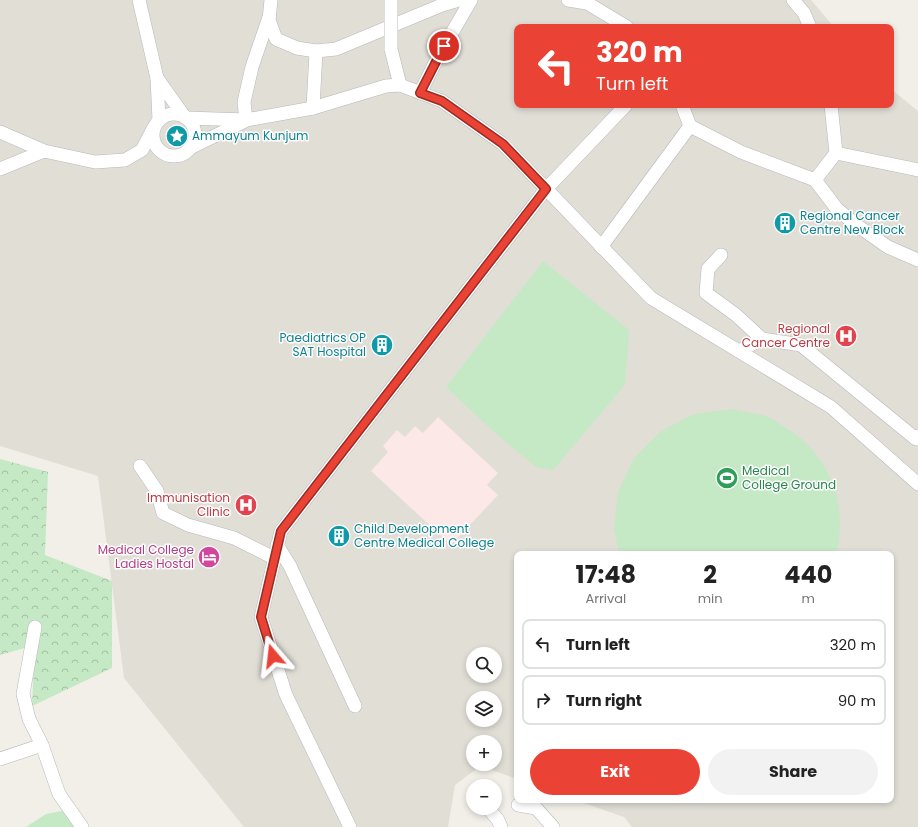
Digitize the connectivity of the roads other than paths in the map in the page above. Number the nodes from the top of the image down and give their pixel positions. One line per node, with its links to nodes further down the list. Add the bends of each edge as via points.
1 (139, 0): 12 (street)
2 (271, 0): 8 (street)
3 (391, 0): 13 (street, bridge, via 391,49)
4 (459, 0): 11 (street, via 336,49)
5 (471, 0): 14 (street)
6 (568, 0): 9 (street, via 587,4)
7 (793, 0): 10 (street, via 804,13)
8 (269, 18): 11 (street, via 276,39 297,48); 20 (street, via 252,66 244,102)
9 (622, 24)
10 (809, 24)
11 (316, 51): 15 (street)
12 (157, 78): 19 (street); 21 (street)
13 (400, 86): 14 (street); 15 (street, via 380,88)
14 (420, 93): 30 (street, via 442,101 503,144)
15 (313, 108): 20 (street)
16 (623, 108): 30 (street)
17 (683, 108): 22 (street)
18 (831, 108): 26 (street)
19 (185, 117): 20 (street); 21 (street, via 166,115); 24 (street, via 191,122 194,131 194,140)
20 (246, 120): 24 (street)
21 (156, 124): 24 (street, via 153,140 160,150 171,156 183,154); 25 (street, via 142,150 125,160 95,162)
22 (690, 126): 29 (street, via 741,152); 31 (street)
23 (0, 132): 25 (street)
24 (190, 148)
25 (44, 151): 27 (street)
26 (836, 154): 28 (street); 29 (street)
27 (0, 169)
28 (918, 170)
29 (815, 180): 33 (street, via 837,209 855,224 888,246)
30 (546, 189): 31 (street); 39 (street, via 281,531)
31 (601, 247): 35 (street, via 651,298)
32 (721, 255): 34 (street, via 708,269 706,293 736,315)
33 (918, 260)
34 (762, 339): 35 (street); 36 (street, via 801,345 916,439)
35 (739, 351): 38 (street, via 831,407)
36 (918, 436)
37 (140, 466): 40 (street, via 157,491 163,513 188,525 234,538)
38 (918, 484)
39 (278, 545): 40 (street); 42 (street)
40 (274, 558): 48 (street, via 261,617 286,695)
41 (35, 627): 43 (street, via 23,694 29,719)
42 (355, 706)
43 (42, 745): 44 (street); 47 (street, via 59,794)
44 (0, 759)
45 (518, 805): 50 (street, via 536,808)
46 (494, 815): 49 (street)
47 (82, 827)
48 (350, 827)
49 (500, 827)
50 (552, 827)

